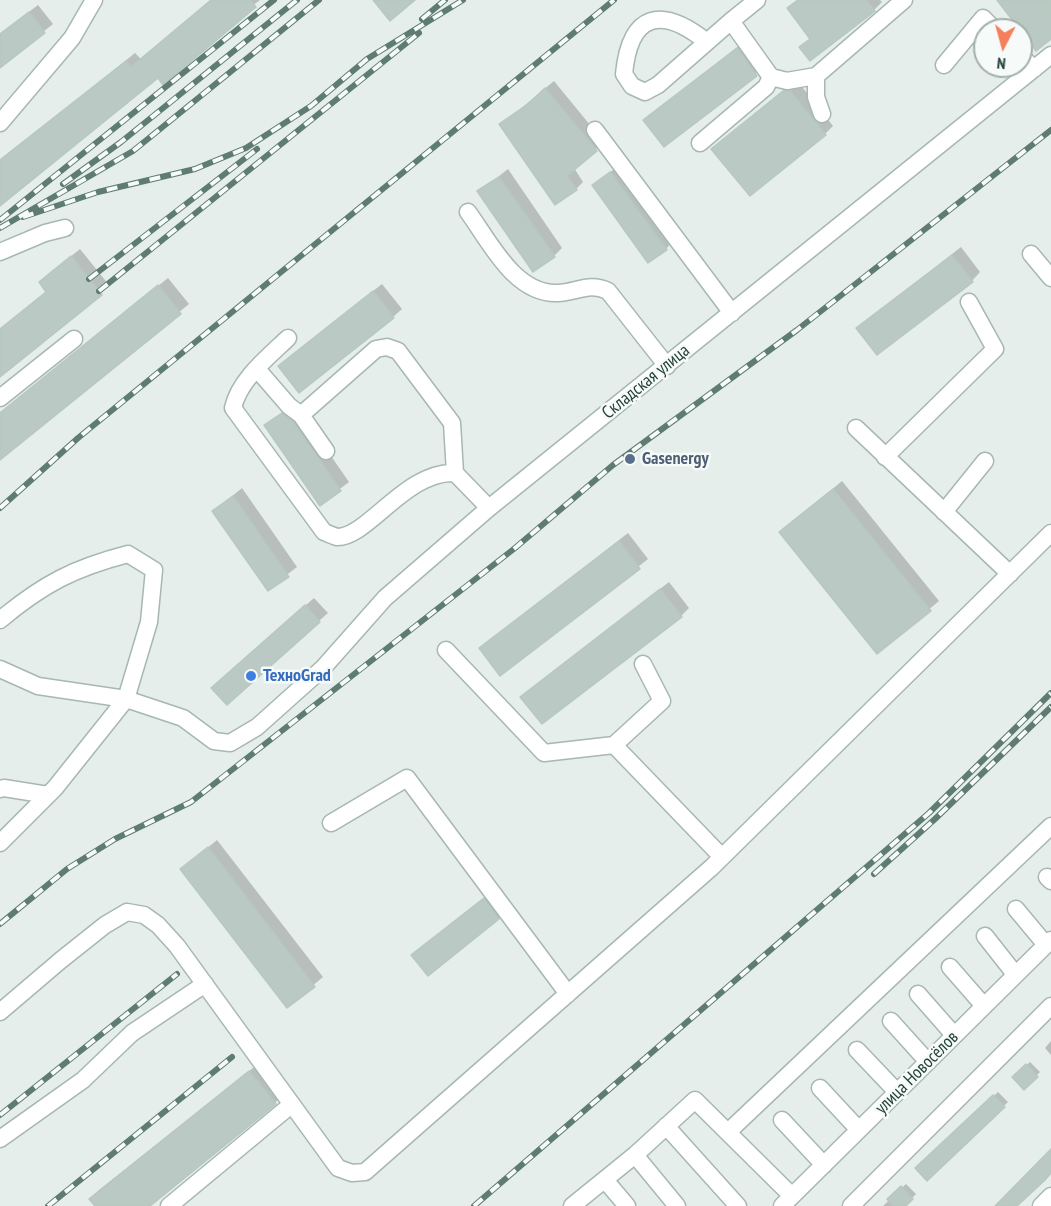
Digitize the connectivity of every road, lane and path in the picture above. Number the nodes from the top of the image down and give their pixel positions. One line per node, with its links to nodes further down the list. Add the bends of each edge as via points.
1 (94, 0): 13 (street, via 72,38)
2 (757, 0): 4 (street)
3 (904, 0): 10 (street)
4 (731, 21): 6 (street); 11 (street)
5 (973, 30): 8 (street)
6 (707, 42): 6 (street, via 645,92 632,86 624,74 626,53 636,30 650,21 671,20 686,25)
7 (1051, 55): 9 (street, Складская улица)
8 (944, 65)
9 (1034, 69): 22 (street, Складская улица)
10 (816, 76): 11 (street, via 787,81); 12 (street, via 816,97)
11 (771, 77): 15 (street, via 766,87)
12 (822, 114)
13 (0, 123)
14 (595, 130): 22 (street)
15 (700, 143)
16 (468, 212): 25 (street, via 519,280 538,290 558,293 583,287 608,291)
17 (64, 228): 18 (street)
18 (0, 252)
19 (1031, 254): 20 (street)
20 (1051, 278)
21 (969, 302): 31 (street, via 995,350)
22 (732, 313): 25 (street, Складская улица)
23 (288, 338): 26 (street)
24 (74, 339): 27 (street)
25 (667, 366): 34 (street, Складская улица)
26 (257, 369): 28 (street); 33 (street, via 233,408 324,532 338,537 351,532 419,481 442,472)
27 (0, 398)
28 (302, 415): 30 (street); 33 (street, via 376,349 399,351 452,423)
29 (856, 428): 31 (street)
30 (326, 451)
31 (885, 457): 35 (street)
32 (985, 461): 35 (street)
33 (455, 473): 34 (street)
34 (489, 508): 42 (street, Складская улица, via 385,598 323,668 257,727 230,743 214,741 183,718)
35 (944, 512): 37 (street)
36 (1051, 533): 37 (street)
37 (1010, 574): 49 (street)
38 (0, 620): 42 (street, via 31,594 86,565 128,554 154,570 149,622)
39 (446, 650): 43 (street, via 544,753)
40 (643, 664): 43 (street, via 662,701)
41 (0, 669): 42 (street, Складская улица, via 38,686)
42 (126, 699): 45 (street)
43 (614, 746): 49 (street)
44 (0, 789): 45 (street)
45 (48, 795): 48 (street)
46 (331, 823): 56 (street, via 407,778)
47 (1051, 826): 71 (street)
48 (0, 843)
49 (722, 857): 56 (street)
50 (1016, 909): 52 (street)
51 (985, 936): 54 (street)
52 (1048, 942): 54 (street, улица Новосёлов)
53 (950, 967): 58 (street)
54 (1015, 974): 58 (street, улица Новосёлов)
55 (205, 984): 60 (street, via 158,925 144,915 127,912 105,925); 67 (street); 72 (street, via 132,1033 83,1080)
56 (568, 994): 67 (street, via 365,1172 338,1168)
57 (918, 994): 62 (street)
58 (984, 1006): 62 (street, улица Новосёлов)
59 (1051, 1006): 83 (street)
60 (0, 1012)
61 (891, 1021): 64 (street)
62 (954, 1035): 64 (street, улица Новосёлов)
63 (857, 1050): 66 (street)
64 (928, 1062): 66 (street, улица Новосёлов)
65 (820, 1088): 70 (street)
66 (897, 1092): 70 (street, улица Новосёлов)
67 (291, 1105): 78 (street)
68 (782, 1120): 74 (street)
69 (666, 1126): 71 (street, via 695,1100); 73 (street); 82 (street)
70 (859, 1130): 74 (street, улица Новосёлов)
71 (728, 1132): 77 (street)
72 (0, 1139)
73 (635, 1155): 75 (street); 81 (street)
74 (824, 1165): 77 (street, улица Новосёлов)
75 (605, 1180): 79 (street); 80 (street)
76 (1051, 1196): 84 (street)
77 (787, 1201)
78 (169, 1206)
79 (572, 1206)
80 (627, 1206)
81 (677, 1206)
82 (738, 1206)
83 (851, 1206)
84 (1041, 1206)

